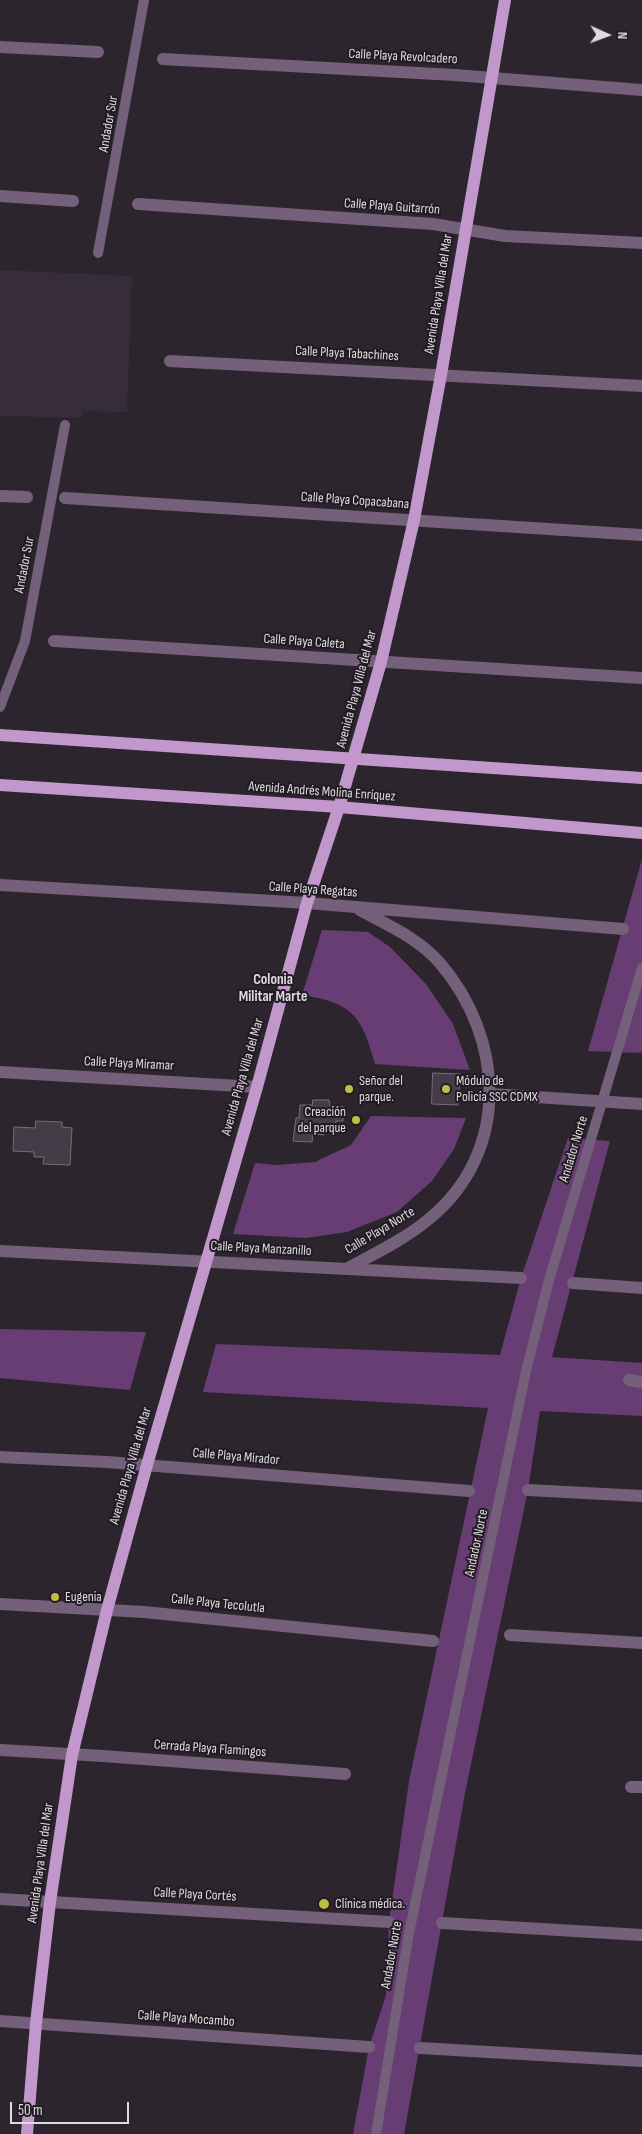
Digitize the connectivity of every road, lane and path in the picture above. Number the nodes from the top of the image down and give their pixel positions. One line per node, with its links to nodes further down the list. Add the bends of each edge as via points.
1 (144, 0): 13 (street, Andador Sur)
2 (505, 0): 6 (main road, Avenida Playa Villa del Mar)
3 (0, 47): 4 (street)
4 (98, 52)
5 (162, 59): 6 (street, Calle Playa Revolcadero)
6 (491, 79): 7 (street, Calle Playa Revolcadero); 11 (main road, Avenida Playa Villa del Mar)
7 (642, 90)
8 (0, 196): 9 (street)
9 (74, 201)
10 (138, 204): 11 (street, Calle Playa Guitarrón, via 433,224)
11 (465, 229): 12 (street, Calle Playa Guitarrón, via 505,236); 15 (main road, Avenida Playa Villa del Mar)
12 (642, 243)
13 (98, 254)
14 (170, 361): 15 (street, Calle Playa Tabachines)
15 (441, 375): 16 (street, Calle Playa Tabachines); 21 (main road, Avenida Playa Villa del Mar)
16 (642, 386)
17 (65, 425): 26 (street, Andador Sur, via 25,640)
18 (0, 496): 19 (street)
19 (27, 497)
20 (65, 498): 21 (street, Calle Playa Copacabana)
21 (414, 520): 22 (street, Calle Playa Copacabana); 24 (main road, Avenida Playa Villa del Mar)
22 (642, 535)
23 (54, 641): 24 (street, Calle Playa Caleta)
24 (381, 662): 25 (street, Calle Playa Caleta); 28 (main road, Avenida Playa Villa del Mar)
25 (642, 678)
26 (0, 707)
27 (0, 735): 28 (main road)
28 (352, 760): 29 (main road); 31 (main road, Avenida Playa Villa del Mar)
29 (642, 778)
30 (0, 785): 31 (main road, Avenida Andrés Molina Enríquez)
31 (339, 807): 32 (main road, Avenida Andrés Molina Enríquez); 34 (main road, Avenida Playa Villa del Mar)
32 (642, 833)
33 (0, 885): 34 (street, Calle Playa Regatas)
34 (307, 903): 35 (street, Calle Playa Regatas); 39 (main road, Avenida Playa Villa del Mar)
35 (356, 908): 36 (street, Calle Playa Regatas); 40 (street, Calle Playa Norte, via 411,938 438,962 460,991 476,1022 488,1060)
36 (623, 929)
37 (642, 968): 41 (street, Andador Norte)
38 (0, 1072): 39 (street, Calle Playa Miramar)
39 (257, 1087): 44 (main road, Avenida Playa Villa del Mar)
40 (490, 1094): 41 (street); 45 (street, Calle Playa Norte, via 486,1132 474,1163 454,1193 430,1218 400,1240)
41 (603, 1101): 42 (street); 73 (street, Andador Norte, via 549,1280 526,1371 409,1933)
42 (642, 1104)
43 (0, 1251): 44 (street, Calle Playa Manzanillo)
44 (206, 1261): 45 (street, Calle Playa Manzanillo); 50 (main road, Avenida Playa Villa del Mar)
45 (348, 1268): 46 (street, Calle Playa Manzanillo)
46 (521, 1278)
47 (573, 1283): 48 (street)
48 (642, 1288)
49 (0, 1457): 50 (street, Calle Playa Mirador)
50 (146, 1465): 52 (street, Calle Playa Mirador); 55 (main road, Avenida Playa Villa del Mar)
51 (528, 1490): 53 (street)
52 (470, 1491)
53 (642, 1496)
54 (0, 1604): 55 (street, Calle Playa Tecolutla)
55 (107, 1610): 57 (street, Calle Playa Tecolutla); 60 (main road, Avenida Playa Villa del Mar)
56 (510, 1635): 58 (street)
57 (433, 1641)
58 (642, 1643)
59 (0, 1750): 60 (street, Cerrada Playa Flamingos)
60 (72, 1755): 61 (street, Cerrada Playa Flamingos); 63 (main road, Avenida Playa Villa del Mar)
61 (345, 1774)
62 (0, 1899): 63 (street, Calle Playa Cortés)
63 (50, 1902): 64 (street, Calle Playa Cortés); 68 (main road, Avenida Playa Villa del Mar)
64 (389, 1922)
65 (442, 1923): 66 (street)
66 (642, 1935)
67 (0, 2021): 68 (street, Calle Playa Mocambo)
68 (36, 2023): 69 (street, Calle Playa Mocambo); 72 (main road, Avenida Playa Villa del Mar)
69 (369, 2047)
70 (420, 2048): 71 (street)
71 (642, 2061)
72 (26, 2134)
73 (376, 2134)

